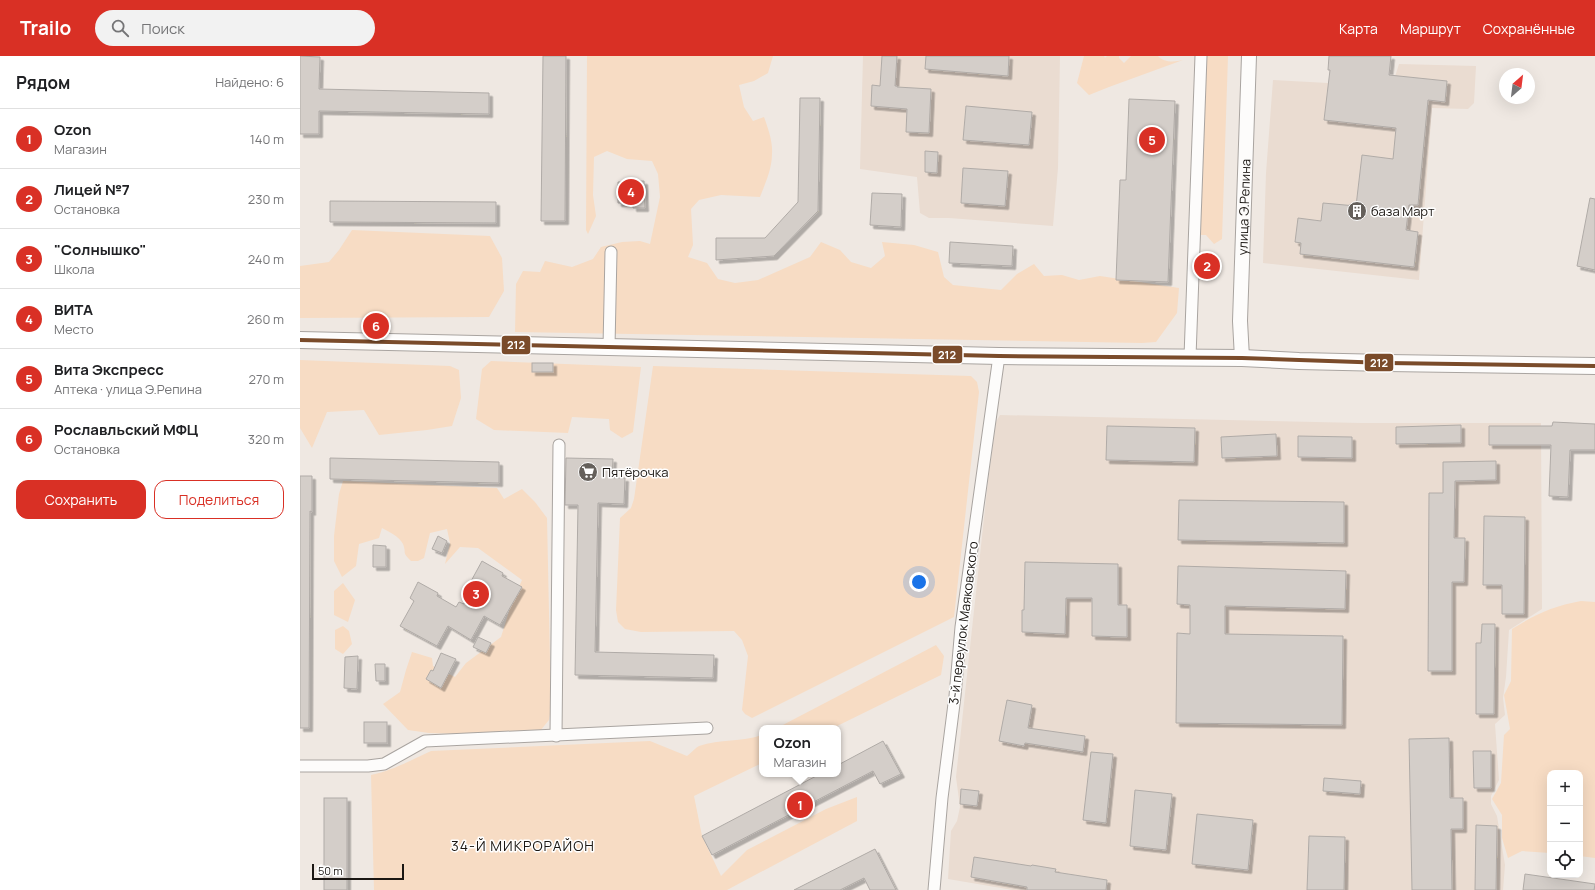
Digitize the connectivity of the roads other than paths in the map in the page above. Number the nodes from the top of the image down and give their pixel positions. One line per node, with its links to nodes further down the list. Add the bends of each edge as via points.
1 (1201, 56): 7 (street)
2 (1249, 56): 8 (street, улица Э.Репина, via 1240,321)
3 (611, 252): 5 (street)
4 (300, 340): 5 (main road)
5 (609, 347): 6 (main road)
6 (999, 356): 7 (main road); 14 (street, 3-й переулок Маяковского, via 961,627)
7 (1190, 357): 8 (main road)
8 (1242, 358): 9 (main road)
9 (1595, 366)
10 (559, 445): 12 (street)
11 (707, 728): 12 (street)
12 (556, 736): 13 (street, via 425,741 384,764)
13 (300, 766)
14 (934, 890)

